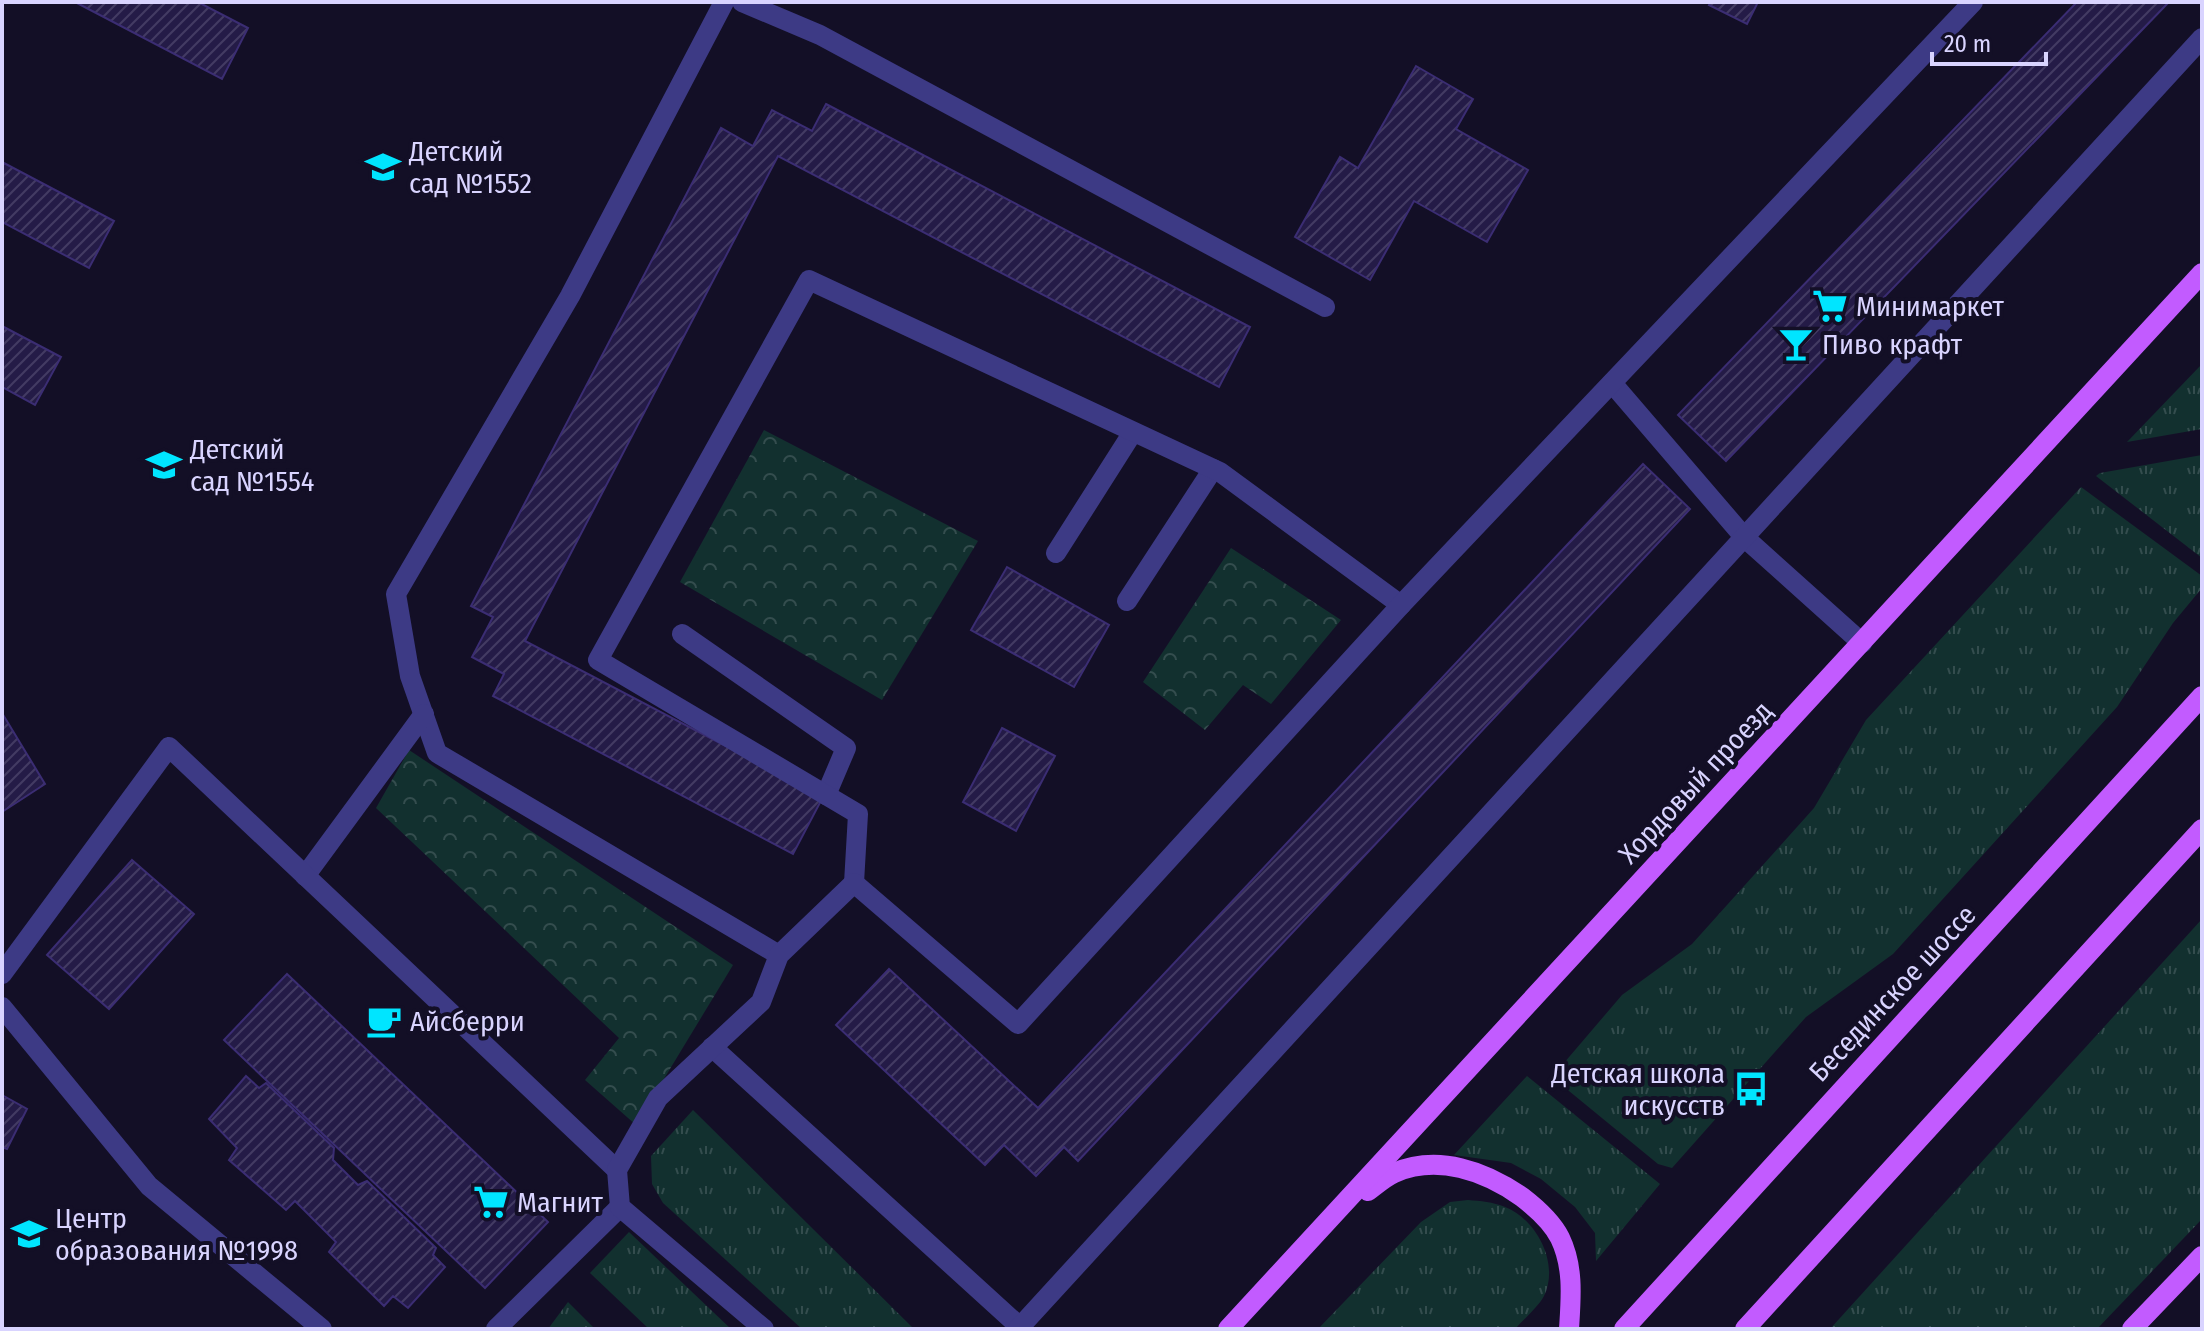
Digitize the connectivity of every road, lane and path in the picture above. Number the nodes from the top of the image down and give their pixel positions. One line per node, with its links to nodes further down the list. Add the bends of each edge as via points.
1 (724, 2): 17 (lane, via 570,296 396,594 410,676)
2 (742, 2): 6 (lane, via 820,35)
3 (1973, 2): 7 (lane)
4 (2202, 38): 10 (lane)
5 (2202, 273): 15 (main road, Хордовый проезд)
6 (1325, 307)
7 (1612, 383): 10 (lane); 13 (lane)
8 (1133, 432): 9 (lane); 11 (lane); 18 (lane, via 809,280 598,660)
9 (1213, 469): 12 (lane); 13 (lane)
10 (1745, 538): 15 (lane); 30 (lane)
11 (1056, 553)
12 (1127, 601)
13 (1401, 605): 21 (lane, via 1018,1024)
14 (682, 634): 18 (lane, via 846,748)
15 (1862, 643): 28 (main road, Хордовый проезд)
16 (2202, 696): 36 (main road, Бесединское шоссе)
17 (424, 714): 20 (lane); 22 (lane, via 437,753)
18 (826, 795): 21 (lane, via 858,814)
19 (2202, 829): 37 (main road)
20 (305, 876): 23 (lane, via 169,747); 26 (lane)
21 (854, 883): 22 (lane)
22 (779, 955): 25 (lane, via 761,1002)
23 (2, 974)
24 (2, 1007): 31 (lane, via 149,1186)
25 (712, 1047): 26 (lane, via 658,1098); 30 (lane)
26 (617, 1170): 27 (lane)
27 (620, 1207): 32 (lane); 33 (lane)
28 (1335, 1214): 34 (main road, Хордовый проезд); 35 (main road, via 1392,1174 1413,1167 1459,1166 1499,1181 1534,1206 1559,1236 1572,1277)
29 (2202, 1256): 38 (main road)
30 (1019, 1328)
31 (322, 1329)
32 (496, 1329)
33 (764, 1329)
34 (1228, 1329)
35 (1569, 1329)
36 (1624, 1329)
37 (1745, 1329)
38 (2132, 1329)

